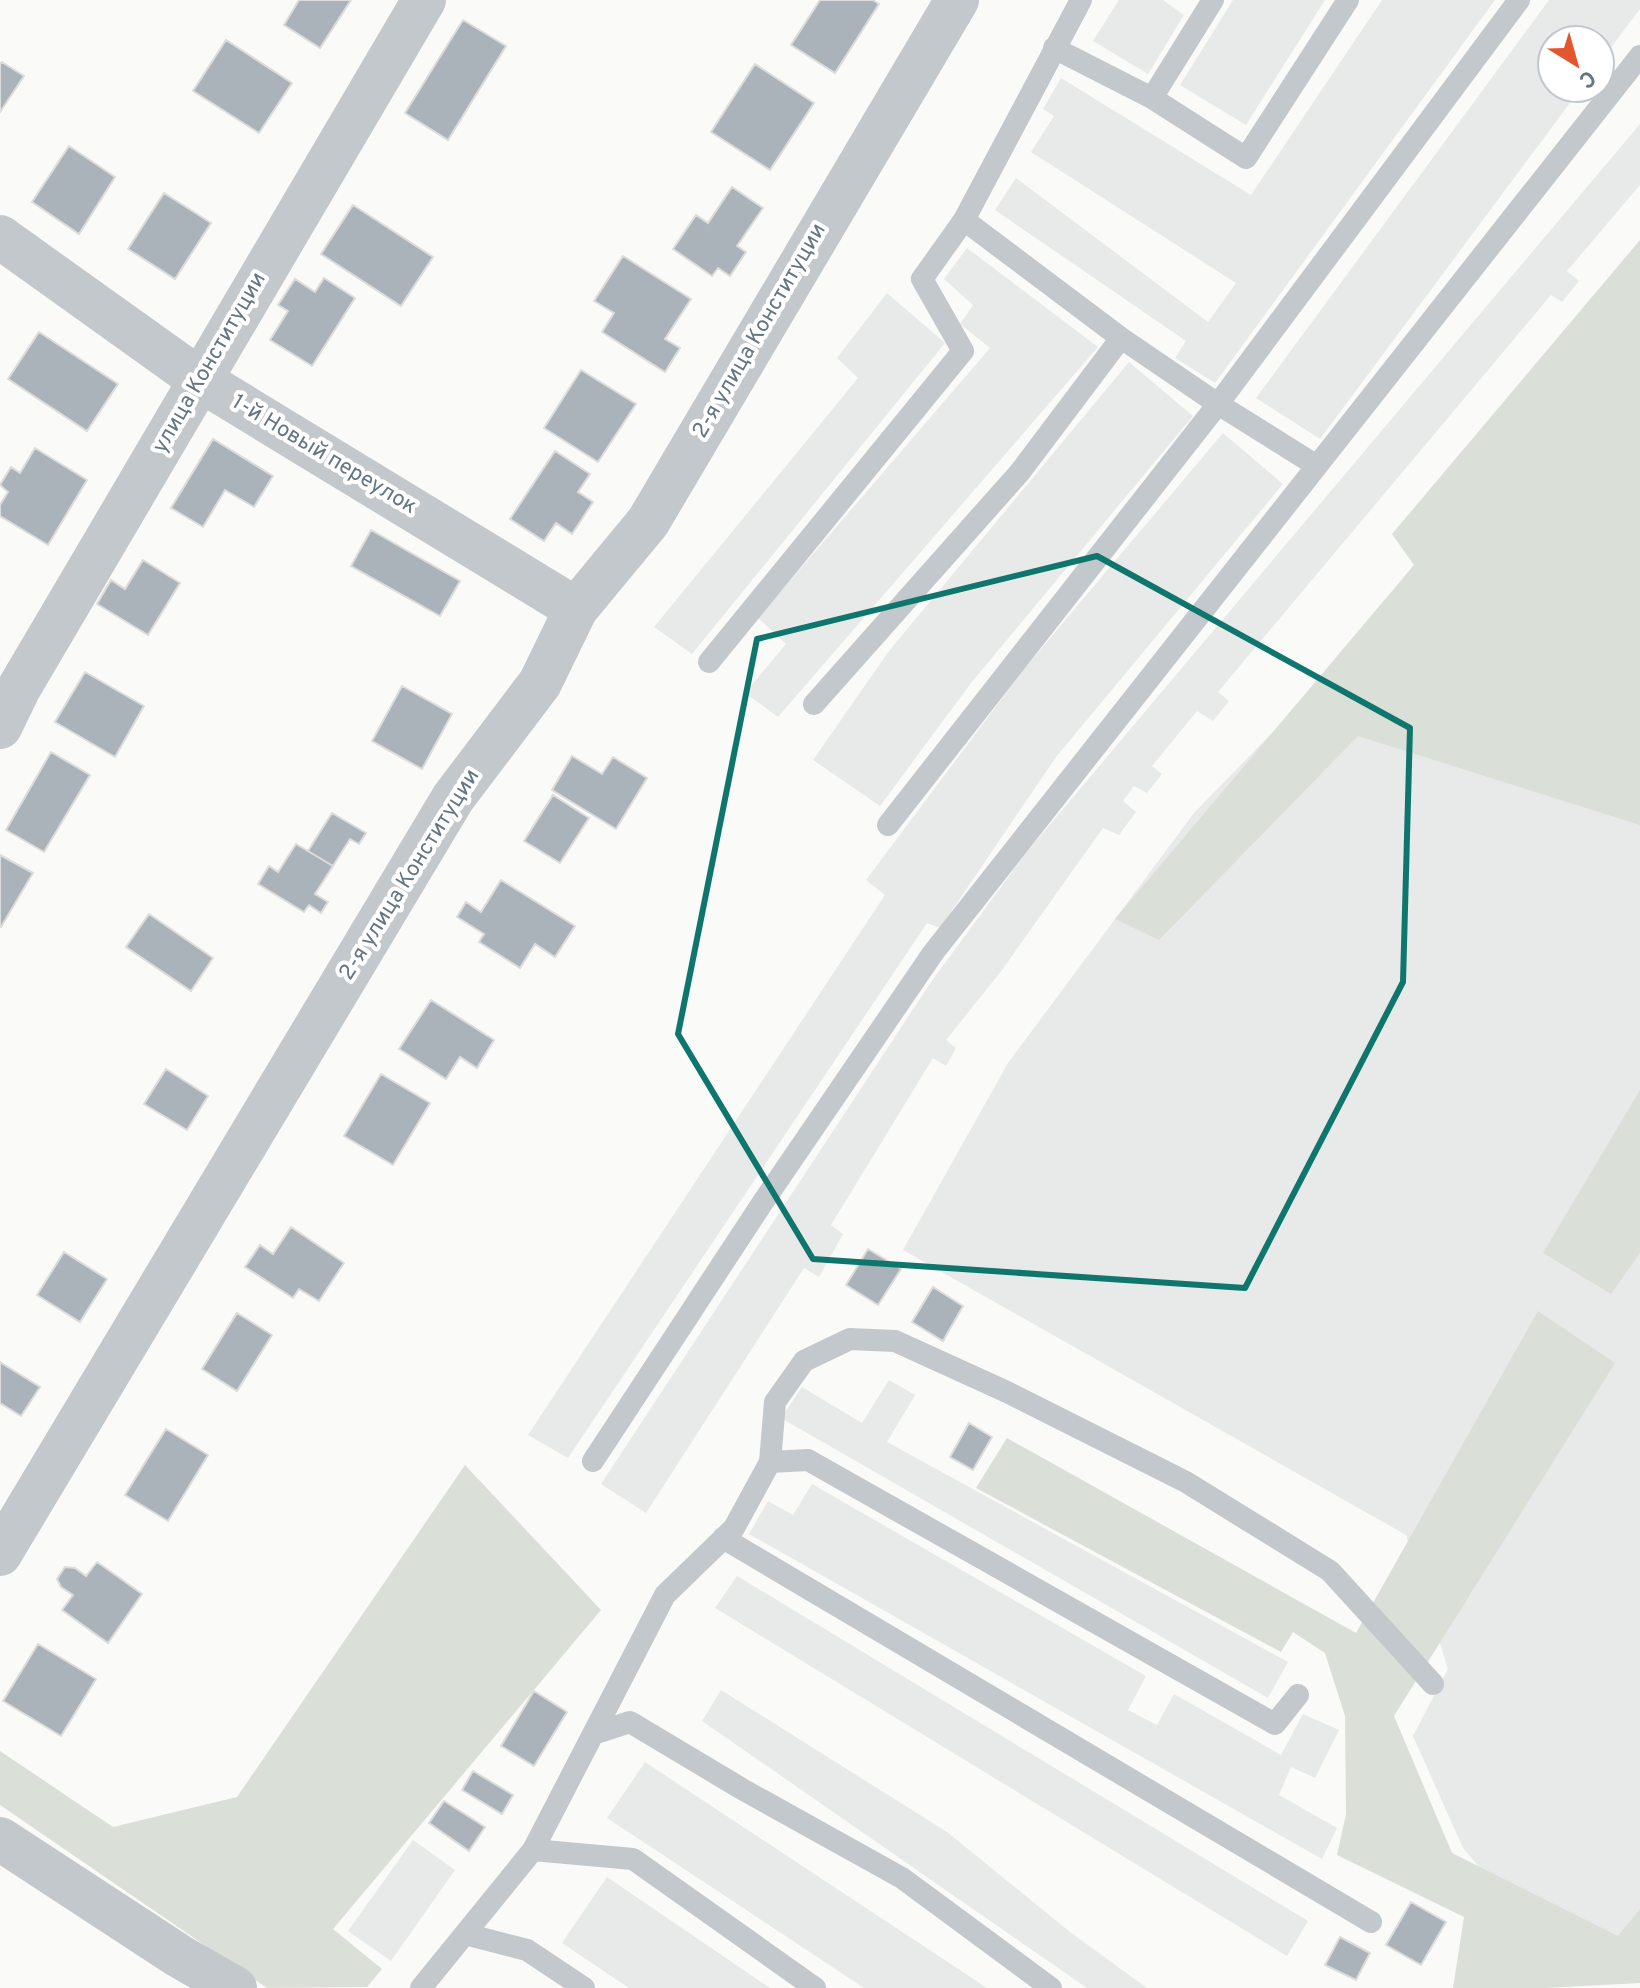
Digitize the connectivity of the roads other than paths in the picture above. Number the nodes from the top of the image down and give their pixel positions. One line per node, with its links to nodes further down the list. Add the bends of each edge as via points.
1 (424, 0): 13 (street, улица Конституции)
2 (957, 0): 16 (street, 2-я улица Конституции, via 648,522)
3 (1081, 0): 7 (lane)
4 (1213, 0): 9 (lane)
5 (1348, 0): 9 (lane, via 1246,158)
6 (1519, 0): 14 (lane)
7 (1054, 48): 9 (lane); 10 (lane)
8 (1640, 56): 15 (lane)
9 (1152, 98)
10 (964, 220): 12 (lane); 17 (lane, via 922,279 963,351)
11 (0, 237): 13 (street, 1-й Новый переулок)
12 (1121, 338): 14 (lane); 18 (lane, via 1020,472)
13 (200, 380): 16 (street, 1-й Новый переулок); 19 (street, улица Конституции)
14 (1218, 404): 15 (lane); 20 (lane)
15 (1317, 466): 21 (lane, via 933,953)
16 (576, 609): 24 (street, 2-я улица Конституции, via 540,683 453,798)
17 (709, 662)
18 (814, 704)
19 (0, 727)
20 (888, 825)
21 (593, 1461)
22 (770, 1462): 23 (lane, via 734,1528); 25 (lane, via 775,1402 804,1361 850,1339 895,1341 1186,1482 1330,1571); 26 (lane, via 808,1460 1275,1724)
23 (723, 1538): 27 (lane, via 665,1595); 30 (lane)
24 (0, 1554)
25 (1433, 1684)
26 (1298, 1695)
27 (593, 1734): 29 (lane); 36 (lane, via 630,1722 902,1878)
28 (0, 1839): 32 (street)
29 (533, 1850): 31 (lane); 35 (lane, via 633,1859)
30 (1371, 1922)
31 (465, 1934): 33 (lane); 34 (lane, via 527,1950)
32 (235, 1988)
33 (421, 1988)
34 (584, 1988)
35 (815, 1988)
36 (1051, 1988)

